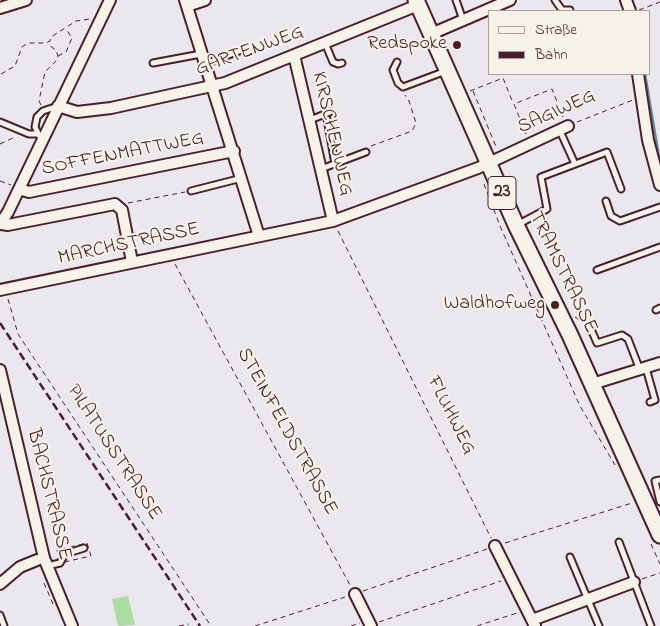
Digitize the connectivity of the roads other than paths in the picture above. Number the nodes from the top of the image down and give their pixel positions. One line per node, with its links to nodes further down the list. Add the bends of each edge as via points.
1 (26, 0): 10 (street)
2 (110, 0): 25 (street)
3 (205, 0): 8 (street)
4 (456, 0): 13 (lane)
5 (510, 0): 13 (street)
6 (555, 0): 11 (lane, via 562,10)
7 (626, 0): 12 (street)
8 (185, 3): 18 (street)
9 (417, 3): 14 (main road, TRAMSTRASSE / 23); 15 (street, GARTENWEG)
10 (0, 8)
11 (570, 10)
12 (634, 10)
13 (463, 20): 14 (street)
14 (431, 34): 22 (main road, TRAMSTRASSE / 23)
15 (324, 43): 17 (street, GARTENWEG); 21 (lane, via 333,62)
16 (239, 52): 18 (lane)
17 (294, 56): 24 (street, GARTENWEG); 27 (street, KIRSCHENWEG)
18 (203, 59): 20 (lane); 24 (street)
19 (397, 62): 22 (lane, via 393,70 403,87)
20 (153, 63)
21 (342, 63)
22 (447, 71): 34 (main road, TRAMSTRASSE / 23)
23 (638, 75): 39 (street, via 648,140)
24 (211, 87): 25 (street, GARTENWEG, via 111,108 77,112); 33 (street)
25 (58, 106): 31 (street); 31 (lane, via 43,111 35,121)
26 (330, 112): 27 (lane)
27 (310, 120): 37 (street, KIRSCHENWEG)
28 (327, 120): 35 (lane)
29 (0, 122): 31 (lane)
30 (565, 128): 34 (street, SAGIWEG); 36 (lane)
31 (40, 138): 40 (street)
32 (368, 149): 35 (lane)
33 (234, 151): 38 (street); 40 (street, SOFFENMATTWEG, via 29,192)
34 (489, 163): 45 (street, SAGIWEG); 47 (main road, TRAMSTRASSE / 23)
35 (335, 164): 37 (lane)
36 (575, 164): 41 (lane, via 607,152); 47 (lane, via 541,178 547,210)
37 (321, 169): 45 (street, KIRSCHENWEG)
38 (242, 178): 42 (lane); 48 (street)
39 (660, 185)
40 (19, 189): 46 (street)
41 (620, 189)
42 (191, 191)
43 (606, 201): 44 (lane, via 612,216 620,220)
44 (660, 207)
45 (333, 221): 48 (street, MARCHSTRASSE)
46 (0, 224): 50 (street, via 115,204 120,206)
47 (516, 225): 57 (main road, TRAMSTRASSE / 23)
48 (259, 236): 50 (street, MARCHSTRASSE)
49 (660, 247): 51 (lane)
50 (132, 262): 52 (street, MARCHSTRASSE)
51 (597, 270)
52 (3, 289)
53 (590, 327): 55 (lane, via 597,343 622,335 628,339)
54 (660, 363): 55 (street)
55 (643, 369): 57 (street); 58 (lane, via 655,400)
56 (0, 370): 66 (street, BACHSTRASSE)
57 (592, 384): 61 (main road, TRAMSTRASSE / 23)
58 (650, 402)
59 (660, 480): 60 (lane, via 655,481)
60 (660, 502)
61 (660, 535)
62 (619, 542): 67 (lane)
63 (496, 546): 72 (street)
64 (84, 548): 66 (lane, via 65,554 60,563)
65 (570, 557): 70 (lane)
66 (42, 563): 68 (street, via 20,567); 75 (street, BACHSTRASSE)
67 (634, 582): 70 (street); 77 (lane)
68 (0, 584)
69 (355, 594): 73 (street)
70 (589, 600): 72 (street); 76 (lane)
71 (0, 616): 74 (lane)
72 (534, 623)
73 (371, 625)
74 (4, 626)
75 (72, 626)
76 (600, 626)
77 (651, 626)

